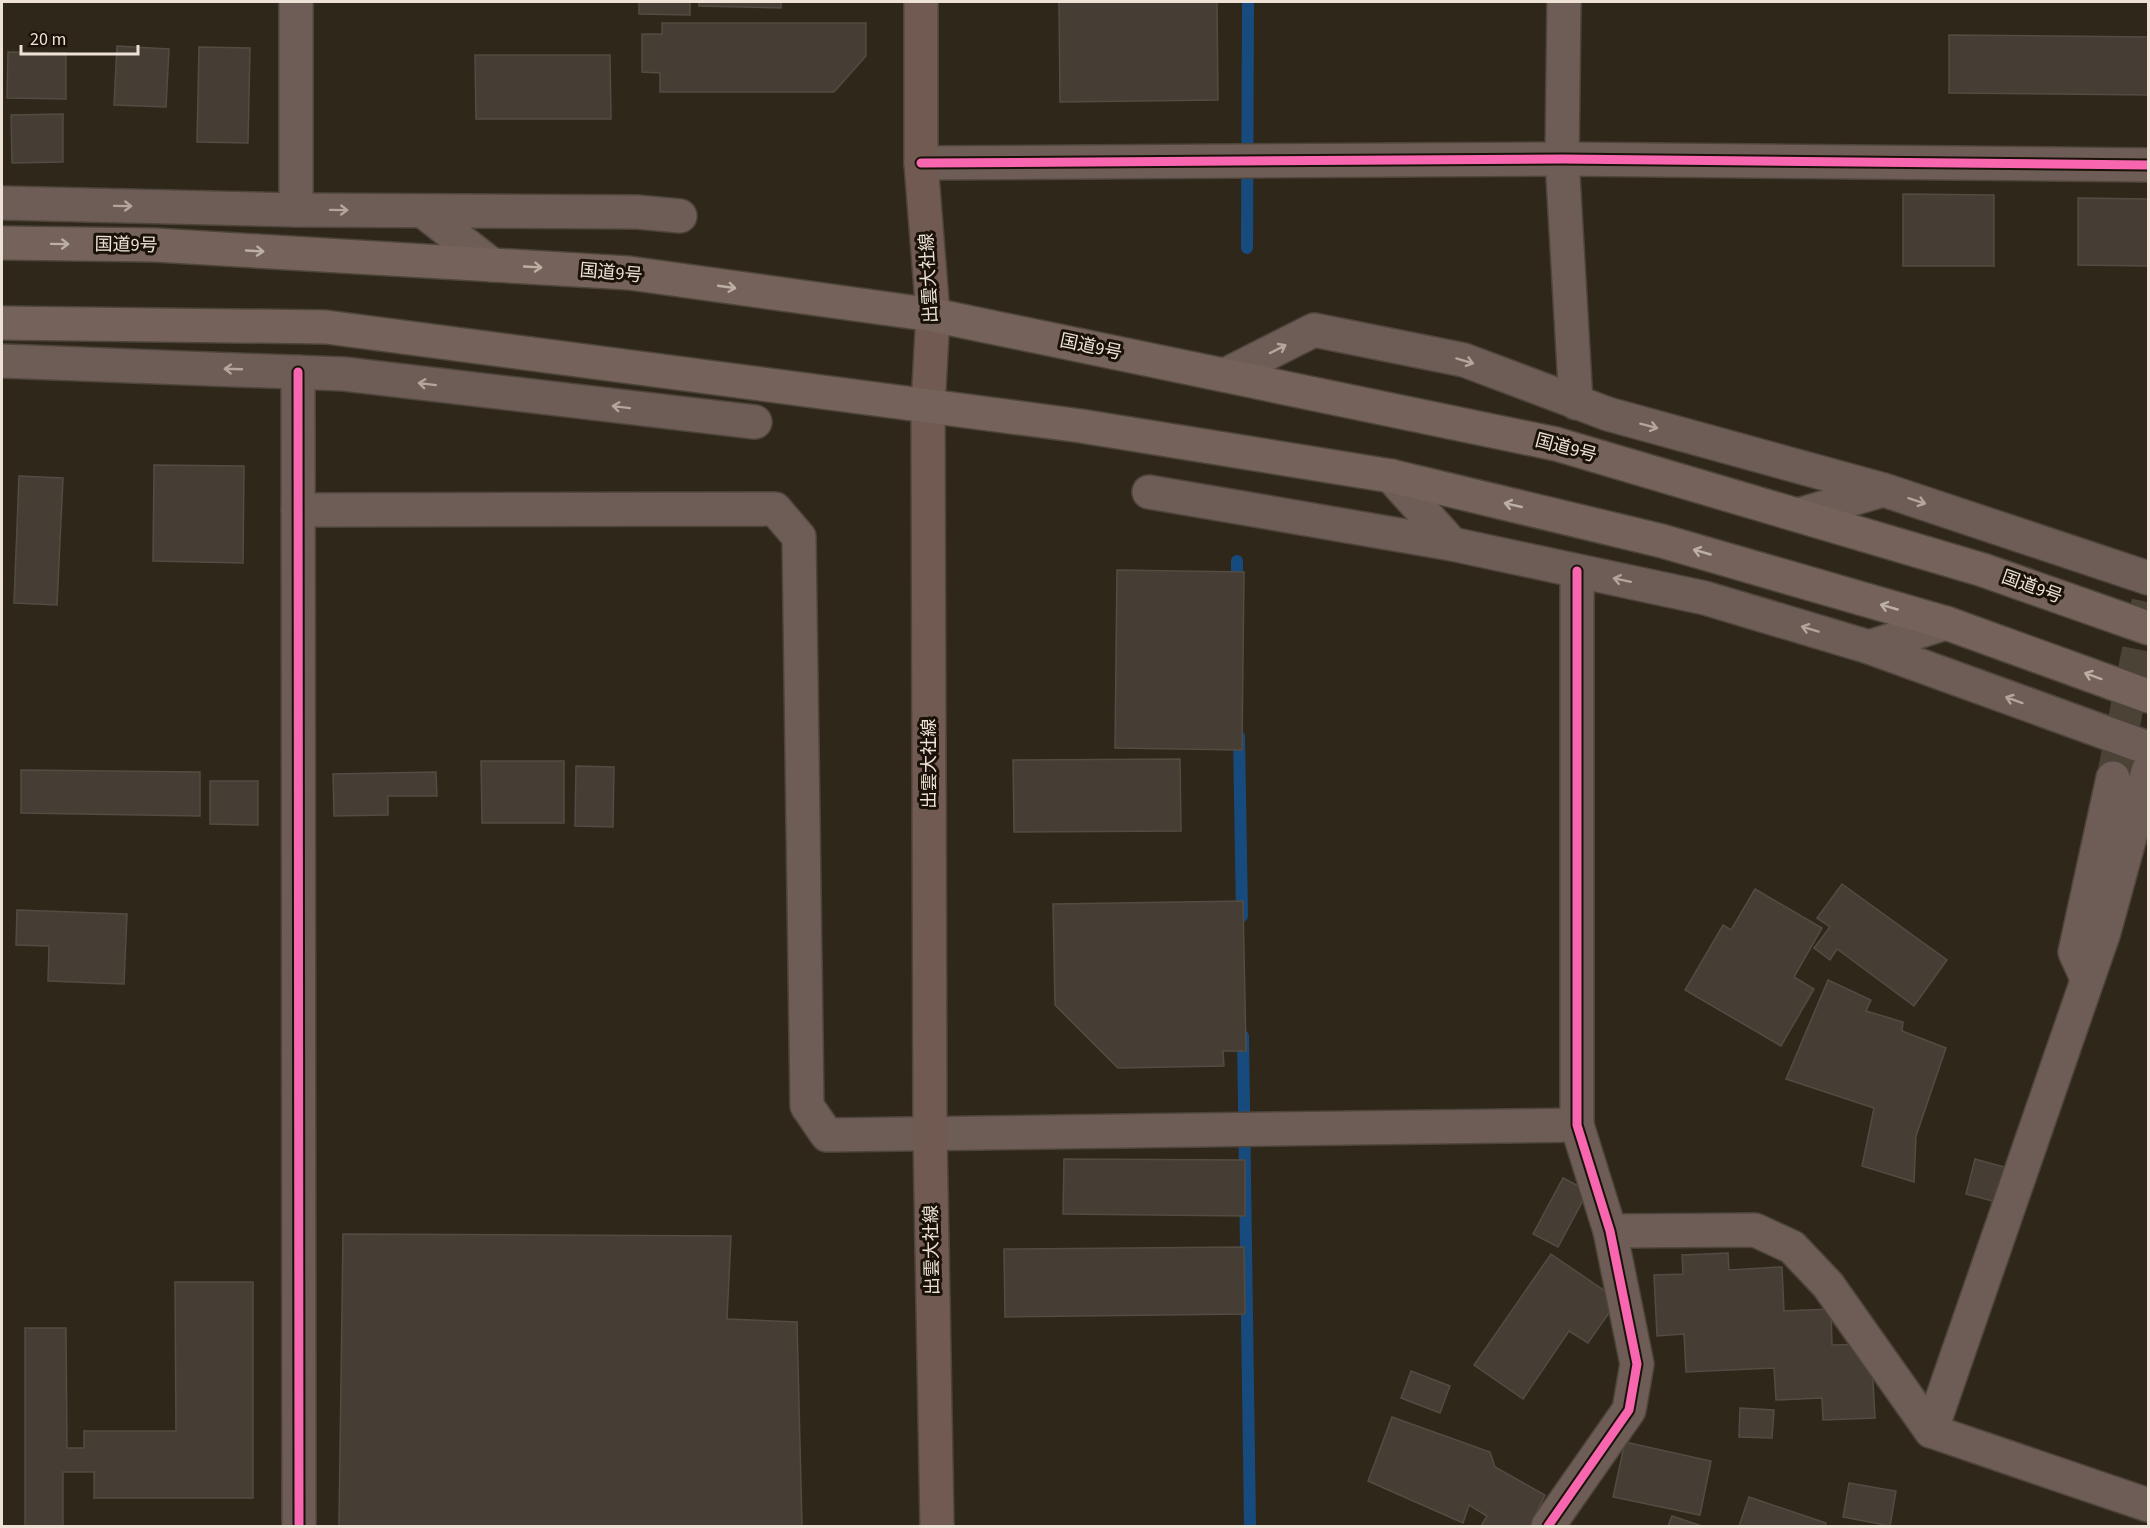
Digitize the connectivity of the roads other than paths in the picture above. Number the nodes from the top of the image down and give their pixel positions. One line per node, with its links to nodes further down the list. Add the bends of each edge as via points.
1 (296, 2): 8 (street)
2 (921, 2): 5 (main road, 出雲大社線)
3 (1564, 2): 4 (street)
4 (1562, 159): 5 (street); 6 (street); 20 (street)
5 (921, 163): 13 (main road, 出雲大社線)
6 (2148, 165)
7 (2, 203): 8 (street, one-way to 8)
8 (296, 210): 9 (street, one-way to 9)
9 (423, 211): 10 (street, via 637,212); 12 (street)
10 (680, 216)
11 (2, 243): 12 (highway, 国道9号, one-way to 12, via 155,245)
12 (492, 265): 13 (highway, 国道9号, one-way to 13, via 629,273)
13 (933, 315): 18 (highway, 国道9号); 21 (main road, 出雲大社線)
14 (2, 323): 15 (highway)
15 (50, 324): 16 (street); 19 (highway, via 326,327)
16 (2, 359): 17 (street, one-way to 16)
17 (298, 372): 22 (street, one-way to 17); 27 (street)
18 (1225, 375): 20 (street, one-way to 20, via 1314,330 1464,360); 28 (highway, 国道9号, via 1556,444)
19 (726, 379): 21 (highway); 22 (street)
20 (1576, 403): 25 (street, one-way to 25)
21 (928, 405): 24 (highway); 41 (main road, 出雲大社線)
22 (679, 414): 23 (street)
23 (755, 422)
24 (1391, 476): 29 (street); 32 (highway, one-way to 24, via 1662,541)
25 (1884, 490): 28 (street); 31 (street, one-way to 31)
26 (1149, 492): 29 (street)
27 (298, 510): 41 (street, via 775,509 800,537 807,1106 827,1135); 45 (street)
28 (1798, 515): 33 (highway, 国道9号, via 1983,570)
29 (1452, 544): 30 (street)
30 (1577, 571): 34 (street, one-way to 30, via 1705,598); 40 (street)
31 (2148, 578)
32 (1946, 623): 34 (street); 35 (highway, one-way to 32)
33 (2148, 628)
34 (1869, 647): 36 (street, one-way to 34)
35 (2148, 696)
36 (2148, 748)
37 (2148, 771): 39 (street, via 2104,932)
38 (2114, 778): 39 (street, via 2075,952)
39 (2087, 979): 43 (street)
40 (1577, 1125): 41 (street); 42 (street)
41 (930, 1134): 46 (main road, 出雲大社線)
42 (1610, 1232): 43 (street, via 1755,1230 1792,1247 1828,1285); 47 (street, via 1637,1364 1629,1410)
43 (1931, 1431): 44 (street)
44 (2148, 1505)
45 (299, 1527)
46 (937, 1527)
47 (1548, 1527)

